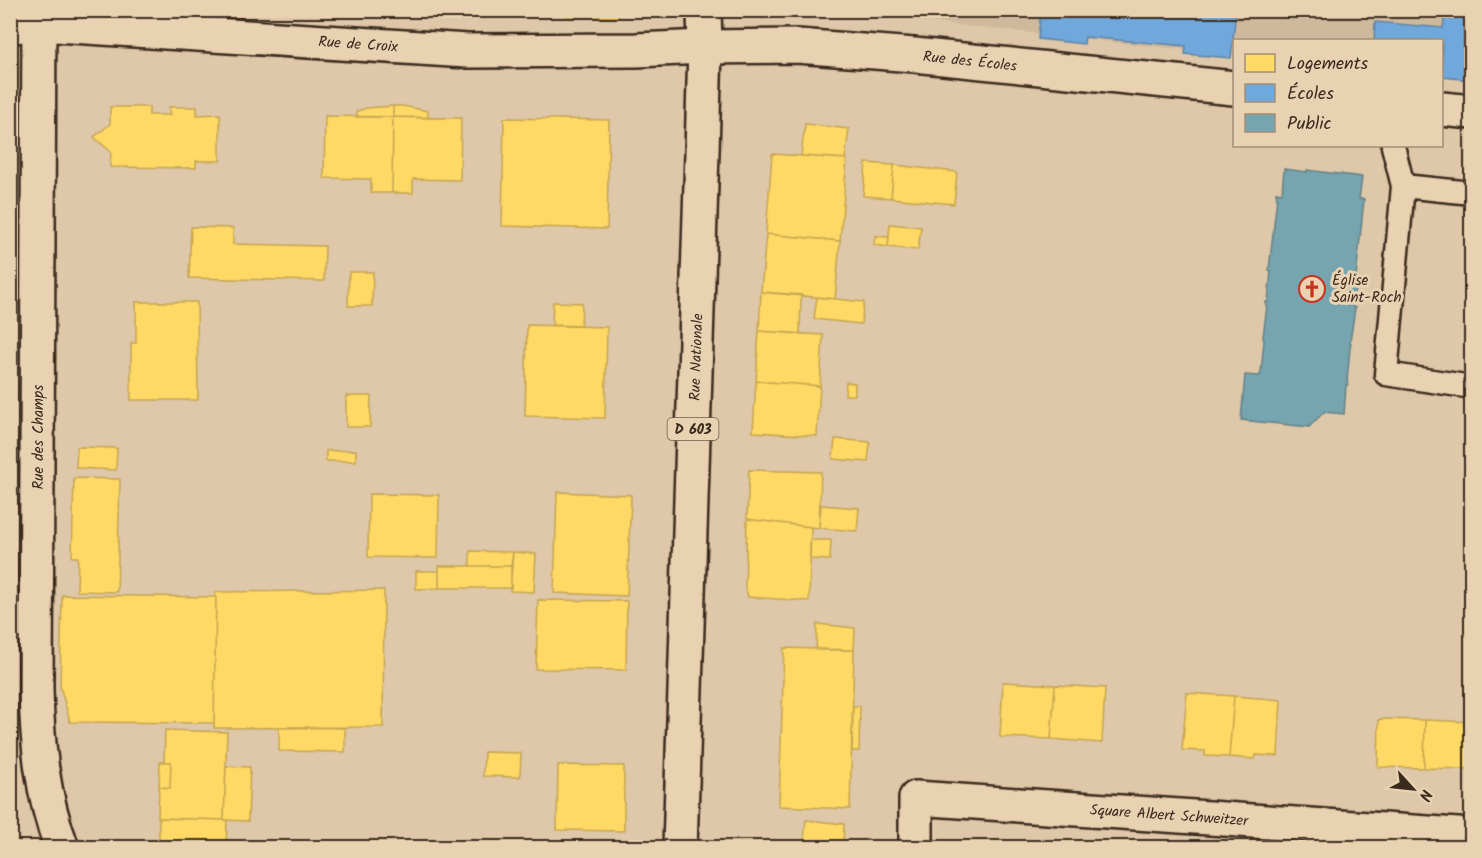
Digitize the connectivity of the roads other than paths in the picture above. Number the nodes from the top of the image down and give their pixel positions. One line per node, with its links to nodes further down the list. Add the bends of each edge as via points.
1 (704, 10): 3 (street, Rue Nationale / D 603)
2 (30, 20): 3 (street, Rue de Croix, via 467,51); 12 (street, Rue des Champs, via 36,708 42,775)
3 (705, 47): 4 (street, Rue des Écoles, via 797,46 914,55); 13 (street, Rue Nationale / D 603)
4 (1233, 88)
5 (1443, 109): 6 (street)
6 (1472, 112)
7 (1393, 147): 8 (lane)
8 (1403, 186): 9 (lane); 10 (lane, via 1386,374)
9 (1472, 193)
10 (1472, 387)
11 (1472, 836): 14 (street, Square Albert Schweitzer, via 916,798)
12 (62, 848)
13 (680, 848)
14 (916, 848)

